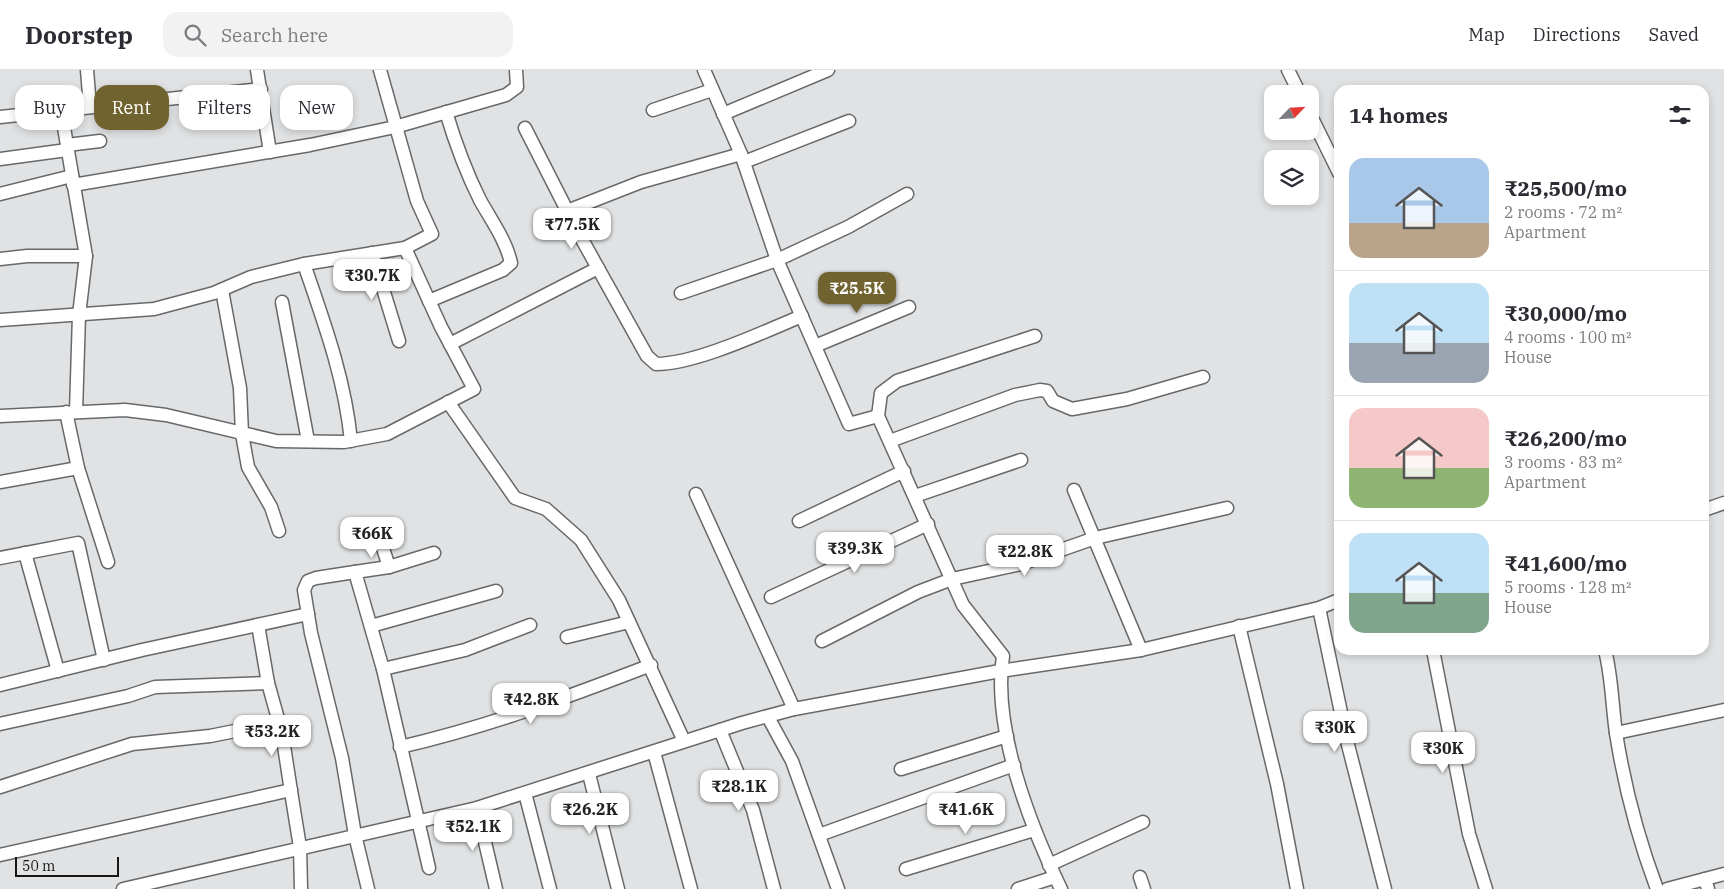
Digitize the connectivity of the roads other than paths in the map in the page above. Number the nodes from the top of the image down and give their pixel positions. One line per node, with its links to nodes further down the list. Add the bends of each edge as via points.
1 (87, 70): 12 (street)
2 (257, 70): 8 (street)
3 (380, 70): 20 (street)
4 (516, 70): 15 (street, via 517,88 506,95)
5 (704, 70): 10 (street)
6 (828, 70): 16 (street)
7 (1288, 70): 9 (street)
8 (259, 85)
9 (1296, 85)
10 (712, 90): 14 (street); 16 (street)
11 (179, 98): 12 (street)
12 (90, 107): 13 (street)
13 (84, 108)
14 (653, 110)
15 (446, 112): 20 (street); 44 (street, via 455,143 480,199 509,251 511,263 503,270)
16 (723, 114): 28 (street)
17 (15, 115): 18 (street)
18 (0, 117)
19 (848, 121): 28 (street)
20 (395, 127): 27 (street); 35 (street, via 416,201 432,234)
21 (525, 128): 34 (street)
22 (64, 130): 26 (street)
23 (267, 130): 27 (street)
24 (1319, 132): 30 (street)
25 (100, 140): 26 (street)
26 (67, 148): 29 (street); 31 (street)
27 (270, 152): 31 (street)
28 (742, 158): 34 (street, via 641,182); 39 (street)
29 (0, 159)
30 (1334, 163)
31 (72, 180): 32 (street); 37 (street)
32 (0, 194)
33 (907, 194): 39 (street)
34 (568, 211): 41 (street)
35 (405, 248): 36 (street); 44 (street)
36 (372, 253): 40 (street); 51 (street)
37 (86, 256): 38 (street); 47 (street)
38 (0, 259)
39 (777, 260): 43 (street); 48 (street)
40 (304, 264): 42 (street, via 251,277); 61 (street, via 347,401)
41 (598, 268): 48 (street, via 647,356 656,364 670,364 730,345); 52 (street)
42 (222, 290): 47 (street, via 154,309); 59 (street, via 240,388)
43 (681, 293)
44 (429, 301): 52 (street)
45 (282, 302): 60 (street)
46 (909, 307): 53 (street)
47 (79, 315): 49 (street); 56 (street)
48 (802, 316): 53 (street)
49 (0, 320)
50 (1035, 336): 58 (street, via 897,381 881,393)
51 (400, 340)
52 (450, 344): 55 (street, via 474,389)
53 (815, 346): 58 (street, via 849,424)
54 (1203, 377): 62 (street, via 1127,399 1072,408 1053,401 1048,391 1015,395)
55 (448, 402): 61 (street, via 387,434); 92 (street, via 515,498 546,509 581,540)
56 (71, 412): 57 (street); 59 (street, via 125,410 166,415); 64 (street)
57 (0, 416)
58 (878, 416): 62 (street)
59 (242, 434): 60 (street, via 276,441); 75 (street, via 248,467 271,507)
60 (308, 441): 61 (street)
61 (351, 441)
62 (890, 441): 65 (street)
63 (1021, 460): 69 (street)
64 (78, 468): 66 (street); 78 (street)
65 (904, 471): 69 (street); 73 (street)
66 (0, 482)
67 (1074, 490): 76 (street)
68 (696, 494): 109 (street)
69 (915, 496): 74 (street)
70 (1724, 503): 72 (street)
71 (1227, 508): 76 (street)
72 (1709, 508)
73 (799, 521)
74 (928, 524): 86 (street); 88 (street)
75 (279, 531)
76 (1095, 538): 86 (street, via 1021,564); 99 (street)
77 (380, 542): 84 (street)
78 (103, 547): 79 (street); 83 (street)
79 (80, 550): 80 (street, via 78,543); 102 (street)
80 (25, 553): 82 (street); 105 (street)
81 (434, 553): 84 (street)
82 (0, 558)
83 (108, 562)
84 (389, 567): 85 (street)
85 (355, 572): 91 (street, via 308,581 304,590); 95 (street)
86 (952, 579): 98 (street, via 918,592); 106 (street, via 963,605 1003,656)
87 (496, 591): 95 (street)
88 (771, 597)
89 (1334, 602): 90 (street)
90 (1319, 608): 96 (street); 151 (street, via 1347,741)
91 (308, 614): 93 (street); 130 (street, via 342,758)
92 (629, 622): 97 (street); 103 (street)
93 (258, 625): 102 (street); 107 (street)
94 (530, 625): 104 (street, via 465,650)
95 (371, 626): 104 (street)
96 (1239, 626): 99 (street); 150 (street, via 1276,774)
97 (567, 637)
98 (822, 641)
99 (1141, 650): 106 (street)
100 (1434, 655): 152 (street, via 1469,834)
101 (1606, 655): 115 (street)
102 (104, 660): 105 (street)
103 (651, 665): 117 (street); 118 (street, via 538,708 452,735)
104 (383, 669): 118 (street)
105 (58, 671): 108 (street)
106 (1000, 671): 109 (street); 116 (street)
107 (268, 683): 112 (street, via 154,687 128,696); 124 (street, via 282,733)
108 (0, 685)
109 (794, 709): 111 (street)
110 (1724, 710): 115 (street)
111 (768, 717): 113 (street); 131 (street, via 792,761)
112 (0, 724)
113 (720, 730): 117 (street); 146 (street, via 753,810)
114 (235, 731): 123 (street, via 132,744)
115 (1616, 733): 153 (street, via 1644,853)
116 (1007, 736): 120 (street); 121 (street)
117 (684, 741): 119 (street)
118 (400, 747): 127 (street)
119 (654, 752): 122 (street); 145 (street)
120 (1014, 765): 129 (street); 131 (street)
121 (901, 769)
122 (589, 774): 125 (street); 144 (street)
123 (0, 787)
124 (291, 790): 132 (street); 133 (street)
125 (525, 793): 126 (street); 143 (street)
126 (477, 808): 127 (street); 142 (street)
127 (418, 821): 130 (street); 134 (street)
128 (1143, 822): 136 (street)
129 (1034, 830): 135 (street); 136 (street)
130 (355, 835): 132 (street); 141 (street)
131 (819, 835): 147 (street)
132 (300, 847): 139 (street); 140 (street)
133 (0, 855)
134 (429, 868)
135 (906, 868)
136 (1052, 871): 148 (street); 149 (street)
137 (1724, 874): 138 (street)
138 (1707, 884): 154 (street)
139 (123, 889)
140 (301, 889)
141 (368, 889)
142 (496, 889)
143 (550, 889)
144 (618, 889)
145 (691, 889)
146 (774, 889)
147 (838, 889)
148 (1018, 889)
149 (1061, 889)
150 (1298, 889)
151 (1385, 889)
152 (1486, 889)
153 (1657, 889)
154 (1667, 889)

